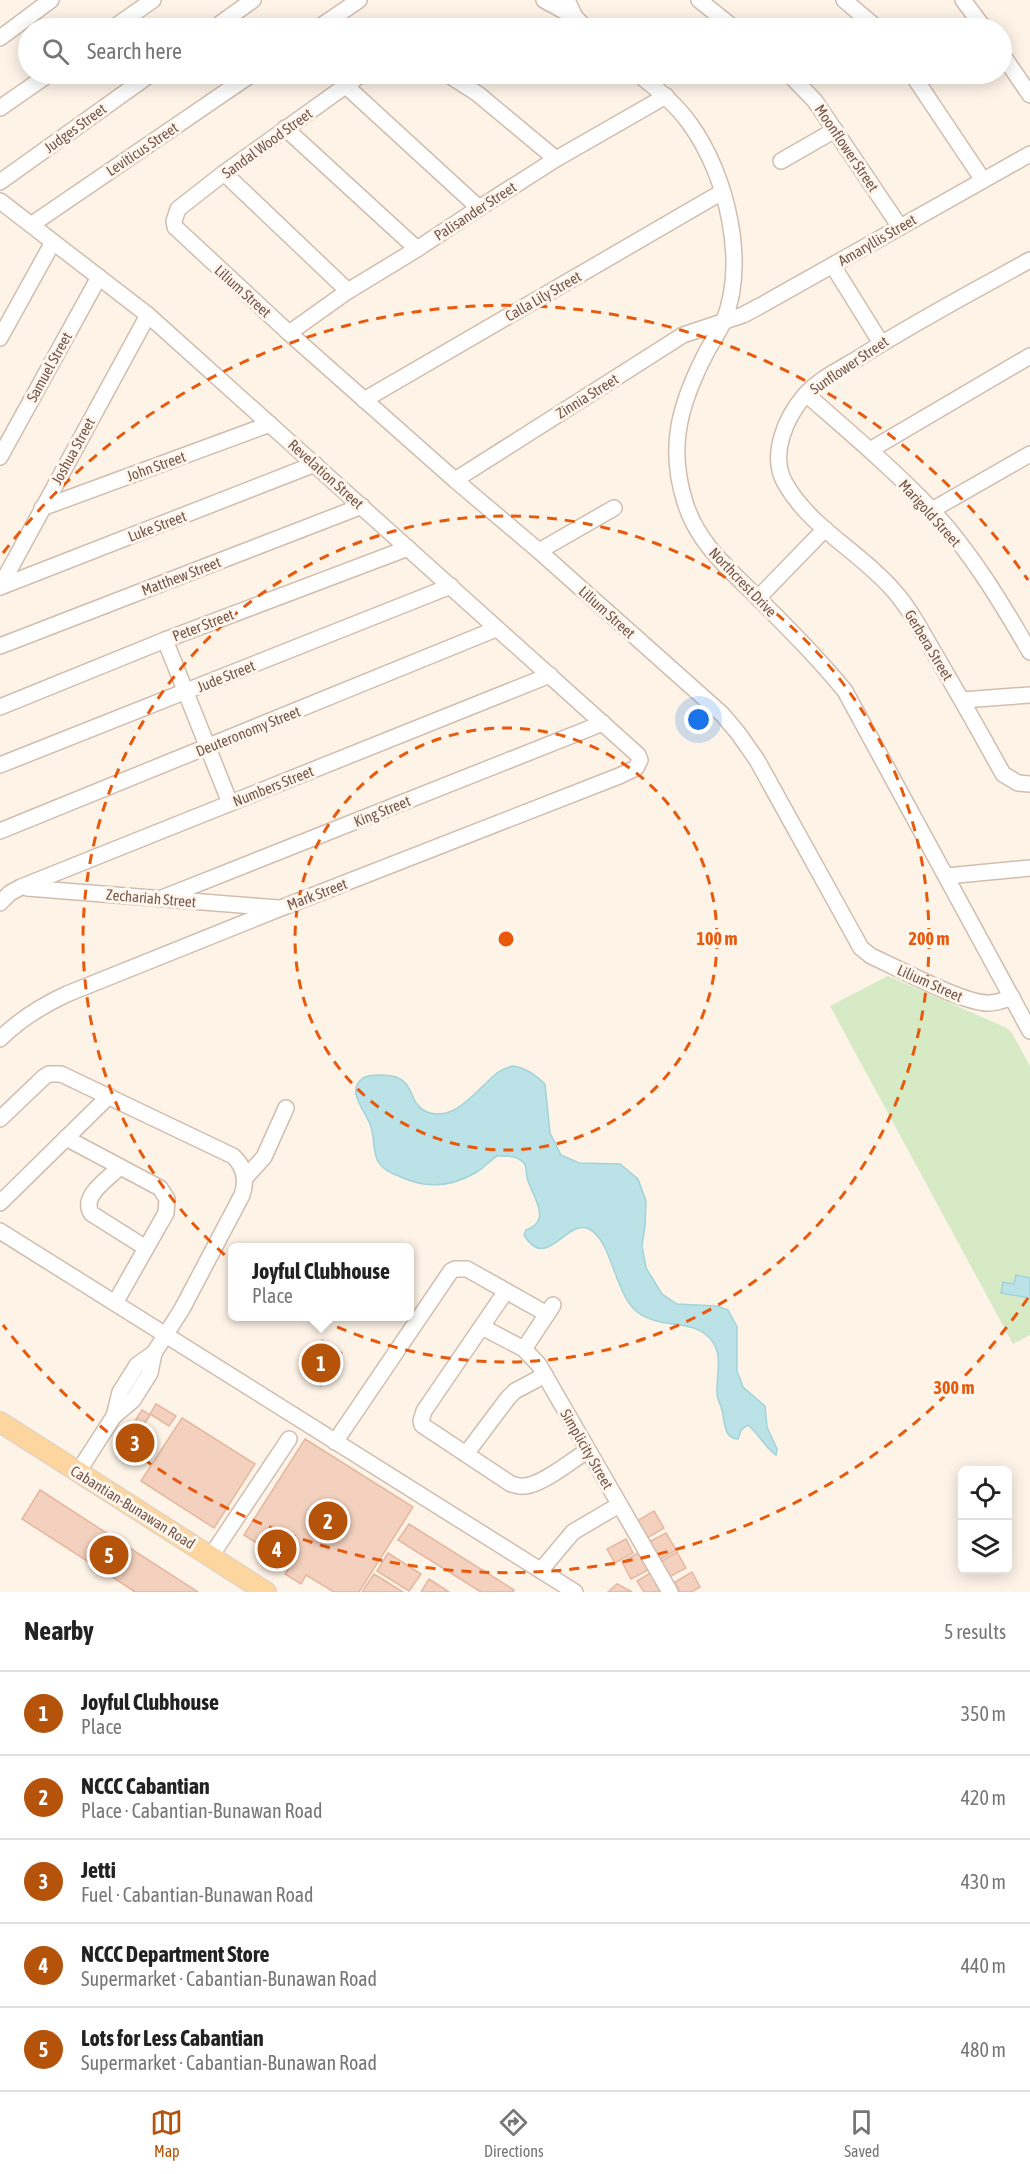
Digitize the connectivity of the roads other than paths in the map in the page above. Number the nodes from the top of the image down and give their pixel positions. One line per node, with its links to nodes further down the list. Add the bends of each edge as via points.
1 (51, 0): 10 (street)
2 (153, 0): 11 (street)
3 (253, 0): 12 (street)
4 (359, 0): 13 (street)
5 (544, 0): 14 (street)
6 (567, 0): 15 (street)
7 (699, 0): 16 (street)
8 (844, 0): 17 (street)
9 (963, 0): 18 (street)
10 (27, 18)
11 (127, 18)
12 (227, 18)
13 (333, 18)
14 (572, 18)
15 (577, 18)
16 (722, 18)
17 (865, 18)
18 (976, 18)
19 (18, 25): 20 (street)
20 (0, 38)
21 (1012, 69): 31 (street)
22 (35, 84): 33 (street)
23 (137, 84): 41 (street, Judges Street)
24 (237, 84): 46 (street, Leviticus Street)
25 (349, 84): 30 (street, Sandal Wood Street)
26 (462, 84): 37 (street)
27 (651, 84): 32 (street, Northcrest Drive)
28 (799, 84): 35 (street, Moonflower Street)
29 (919, 84): 40 (street)
30 (346, 86): 34 (street, Sandal Wood Street); 44 (street)
31 (1030, 95)
32 (666, 96): 37 (street, Palisander Street); 42 (street, Northcrest Drive, via 690,124 708,154)
33 (0, 108)
34 (285, 128): 39 (street, Sandal Wood Street); 49 (street)
35 (835, 130): 38 (street); 47 (street, Moonflower Street)
36 (1030, 154): 40 (street, Amaryllis Street)
37 (556, 159): 44 (street, Palisander Street)
38 (781, 161)
39 (224, 173): 45 (street, Sandal Wood Street, via 178,209); 53 (street)
40 (983, 180): 47 (street, Amaryllis Street)
41 (0, 182)
42 (722, 192): 55 (street, Northcrest Drive, via 731,225 734,264); 61 (street, Calla Lily Street)
43 (0, 201): 46 (street, Revelation Street)
44 (479, 208): 49 (street, Palisander Street)
45 (175, 216): 56 (street, Lilium Street, via 179,232)
46 (31, 225): 48 (street, Revelation Street)
47 (900, 227): 51 (street, Amaryllis Street)
48 (52, 242): 52 (street, Revelation Street); 57 (street)
49 (417, 249): 53 (street, Palisander Street)
50 (1030, 260): 58 (street, Sunflower Street)
51 (832, 266): 55 (street, Amaryllis Street); 58 (street)
52 (99, 277): 54 (street, Revelation Street); 65 (street, Samuel Street)
53 (348, 291): 56 (street, Palisander Street)
54 (148, 315): 62 (street, Revelation Street); 69 (street, Joshua Street)
55 (723, 322): 67 (street, Zinnia Street, via 683,335); 77 (street, Northcrest Drive, via 684,402 676,441 677,469 685,503 698,532 714,556)
56 (289, 333): 61 (street, Lilium Street)
57 (0, 338)
58 (881, 343): 60 (street, Sunflower Street)
59 (1030, 357): 63 (street)
60 (806, 394): 63 (street, Marigold Street); 72 (street, Sunflower Street, via 787,420 779,462 783,481)
61 (364, 400): 67 (street, Lilium Street)
62 (270, 424): 66 (street, Revelation Street); 69 (street, John Street)
63 (870, 450): 71 (street, Marigold Street)
64 (1030, 454): 71 (street)
65 (0, 457)
66 (315, 464): 68 (street, Revelation Street); 76 (street, Luke Street)
67 (455, 480): 74 (street, Lilium Street)
68 (362, 506): 73 (street, Revelation Street); 80 (street, Matthew Street)
69 (42, 508): 76 (street, Joshua Street)
70 (614, 508): 74 (street)
71 (932, 510): 81 (street, Marigold Street, via 980,570)
72 (825, 529): 77 (street); 85 (street, Gerbera Street, via 895,592)
73 (408, 548): 75 (street, Revelation Street); 79 (street, Peter Street)
74 (539, 551): 99 (street, Lilium Street, via 722,714 738,733 757,760 861,948 968,1000 988,1003)
75 (451, 586): 78 (street, Revelation Street); 83 (street, Jude Street)
76 (0, 587)
77 (758, 598): 95 (street, Northcrest Drive, via 845,691)
78 (496, 629): 82 (street, Revelation Street); 88 (street, Deuteronomy Street)
79 (165, 640): 83 (street); 86 (street, Peter Street)
80 (0, 646)
81 (1030, 652)
82 (550, 675): 87 (street, Revelation Street); 92 (street, Numbers Street)
83 (186, 692): 88 (street); 90 (street, Jude Street)
84 (1030, 695): 85 (street)
85 (962, 700): 91 (street, Gerbera Street, via 1003,774 1018,783)
86 (0, 707)
87 (603, 723): 89 (street, Revelation Street); 97 (street, King Street)
88 (208, 748): 92 (street); 93 (street, Deuteronomy Street)
89 (640, 760): 98 (street, Mark Street, via 636,768 619,776)
90 (0, 765)
91 (1030, 784)
92 (230, 803): 96 (street, Numbers Street)
93 (0, 831)
94 (1030, 868): 95 (street)
95 (946, 876): 99 (street, Northcrest Drive)
96 (8, 894): 97 (street, Zechariah Street)
97 (162, 898): 98 (street, Zechariah Street)
98 (281, 908): 101 (street, Mark Street, via 43,1005)
99 (1012, 997): 100 (street, Northcrest Drive)
100 (1030, 1031)
101 (0, 1039)
102 (110, 1096): 104 (street, via 68,1075 49,1074); 105 (street); 107 (street, via 233,1156)
103 (286, 1108): 107 (street, via 264,1157)
104 (0, 1119)
105 (66, 1138): 106 (street); 108 (street)
106 (120, 1167): 110 (street, via 160,1188 167,1199 166,1213); 110 (street, via 91,1196 89,1210)
107 (245, 1178): 114 (street, via 242,1195)
108 (0, 1203)
109 (0, 1231): 112 (street)
110 (146, 1248): 112 (street)
111 (506, 1291): 113 (street); 115 (street, via 550,1310); 119 (street, via 467,1269 451,1271)
112 (115, 1303): 114 (street)
113 (482, 1327): 115 (street, Simplicity Street); 121 (street, via 421,1421 426,1429)
114 (165, 1335): 119 (street); 122 (street, via 154,1353 150,1373 133,1400 114,1416)
115 (524, 1350): 116 (street, Simplicity Street)
116 (545, 1375): 120 (street, Simplicity Street); 121 (street, via 508,1398)
117 (0, 1422): 122 (main road, Cabantian-Bunawan Road)
118 (289, 1439): 124 (street)
119 (335, 1442): 125 (street)
120 (587, 1451): 121 (street, via 526,1486 511,1484); 123 (street, Simplicity Street)
121 (466, 1454)
122 (78, 1472): 124 (main road, Cabantian-Bunawan Road)
123 (619, 1505): 125 (street, via 573,1532); 128 (street, Simplicity Street)
124 (211, 1556): 126 (main road, Cabantian-Bunawan Road)
125 (541, 1570): 127 (street)
126 (266, 1592)
127 (575, 1592)
128 (670, 1592)

